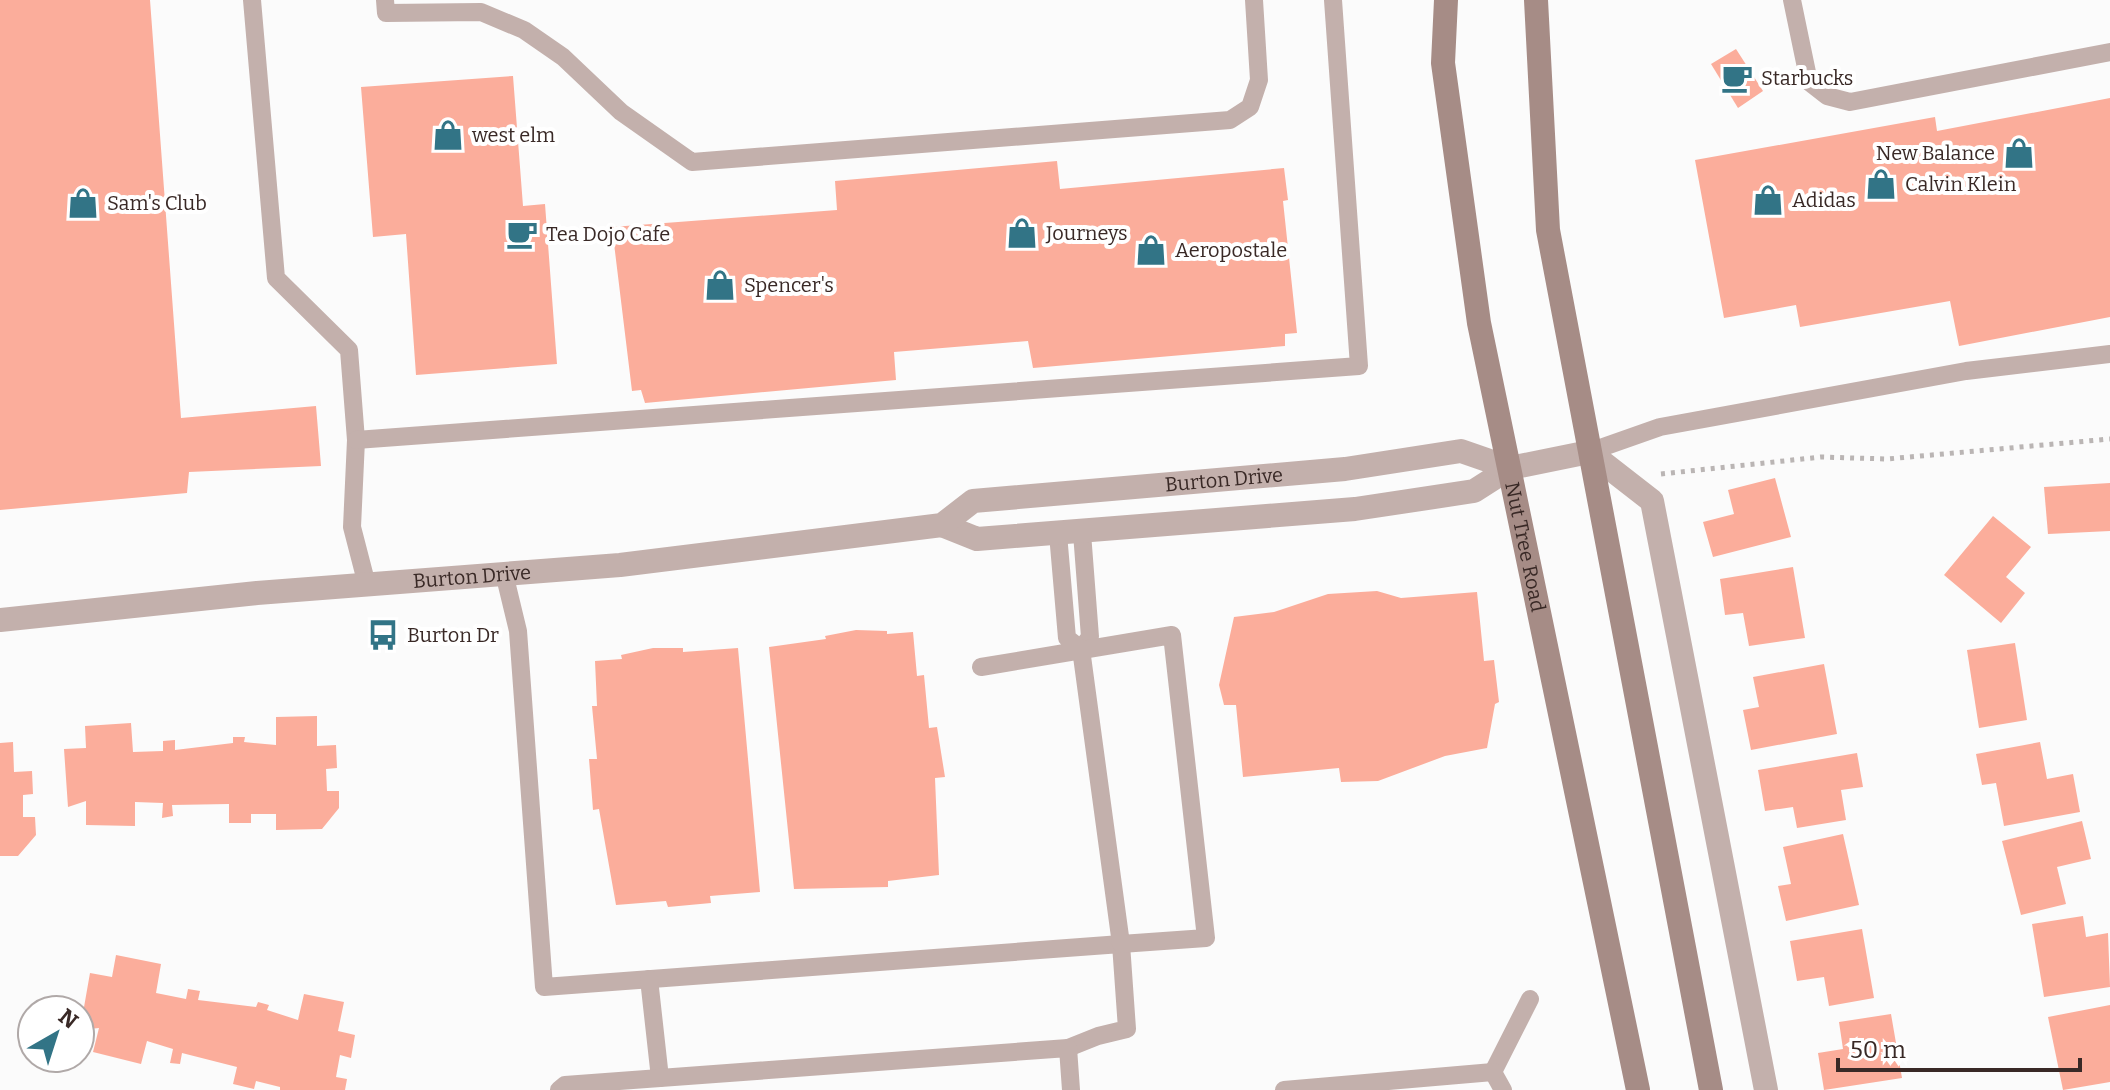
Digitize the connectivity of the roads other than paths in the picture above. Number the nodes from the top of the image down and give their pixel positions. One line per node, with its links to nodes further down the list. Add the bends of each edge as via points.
1 (252, 0): 10 (lane, via 276,278 349,350)
2 (385, 0): 3 (lane, via 386,13 481,12 524,30 563,57 621,112 692,162 1230,120 1250,107 1259,80)
3 (1254, 0)
4 (1333, 0): 10 (lane, via 1359,366)
5 (1446, 0): 12 (main road, Nut Tree Road, via 1443,63 1479,323)
6 (1536, 0): 11 (main road, via 1548,230)
7 (1792, 0): 8 (lane, via 1809,82 1838,101 1909,93)
8 (2110, 52)
9 (2110, 354): 11 (lane, via 1966,371 1660,427)
10 (356, 440): 16 (lane, via 352,527)
11 (1589, 452): 12 (street, Burton Drive); 31 (main road); 32 (street, via 1652,501)
12 (1510, 468): 13 (street, Burton Drive, via 1461,451 1345,469 973,501); 14 (street, Burton Drive, via 1474,491 1355,509); 30 (main road, Nut Tree Road)
13 (942, 525): 14 (street, Burton Drive, via 977,539); 15 (street, Burton Drive, via 620,565)
14 (1070, 534): 18 (lane, via 1067,638)
15 (504, 573): 16 (street, Burton Drive); 21 (lane, via 518,631 544,987)
16 (367, 585): 17 (street, Burton Drive)
17 (0, 620)
18 (1081, 649): 19 (lane); 20 (lane); 20 (lane, via 1172,635 1206,938)
19 (981, 667)
20 (1121, 944): 21 (lane); 23 (lane, via 1127,1029)
21 (649, 979): 25 (lane)
22 (1530, 999): 24 (lane)
23 (1068, 1048): 25 (lane); 27 (lane)
24 (1493, 1072): 28 (lane); 29 (lane)
25 (660, 1078): 26 (lane, via 565,1085)
26 (559, 1090)
27 (1071, 1090)
28 (1284, 1090)
29 (1503, 1090)
30 (1638, 1090)
31 (1711, 1090)
32 (1766, 1090)

